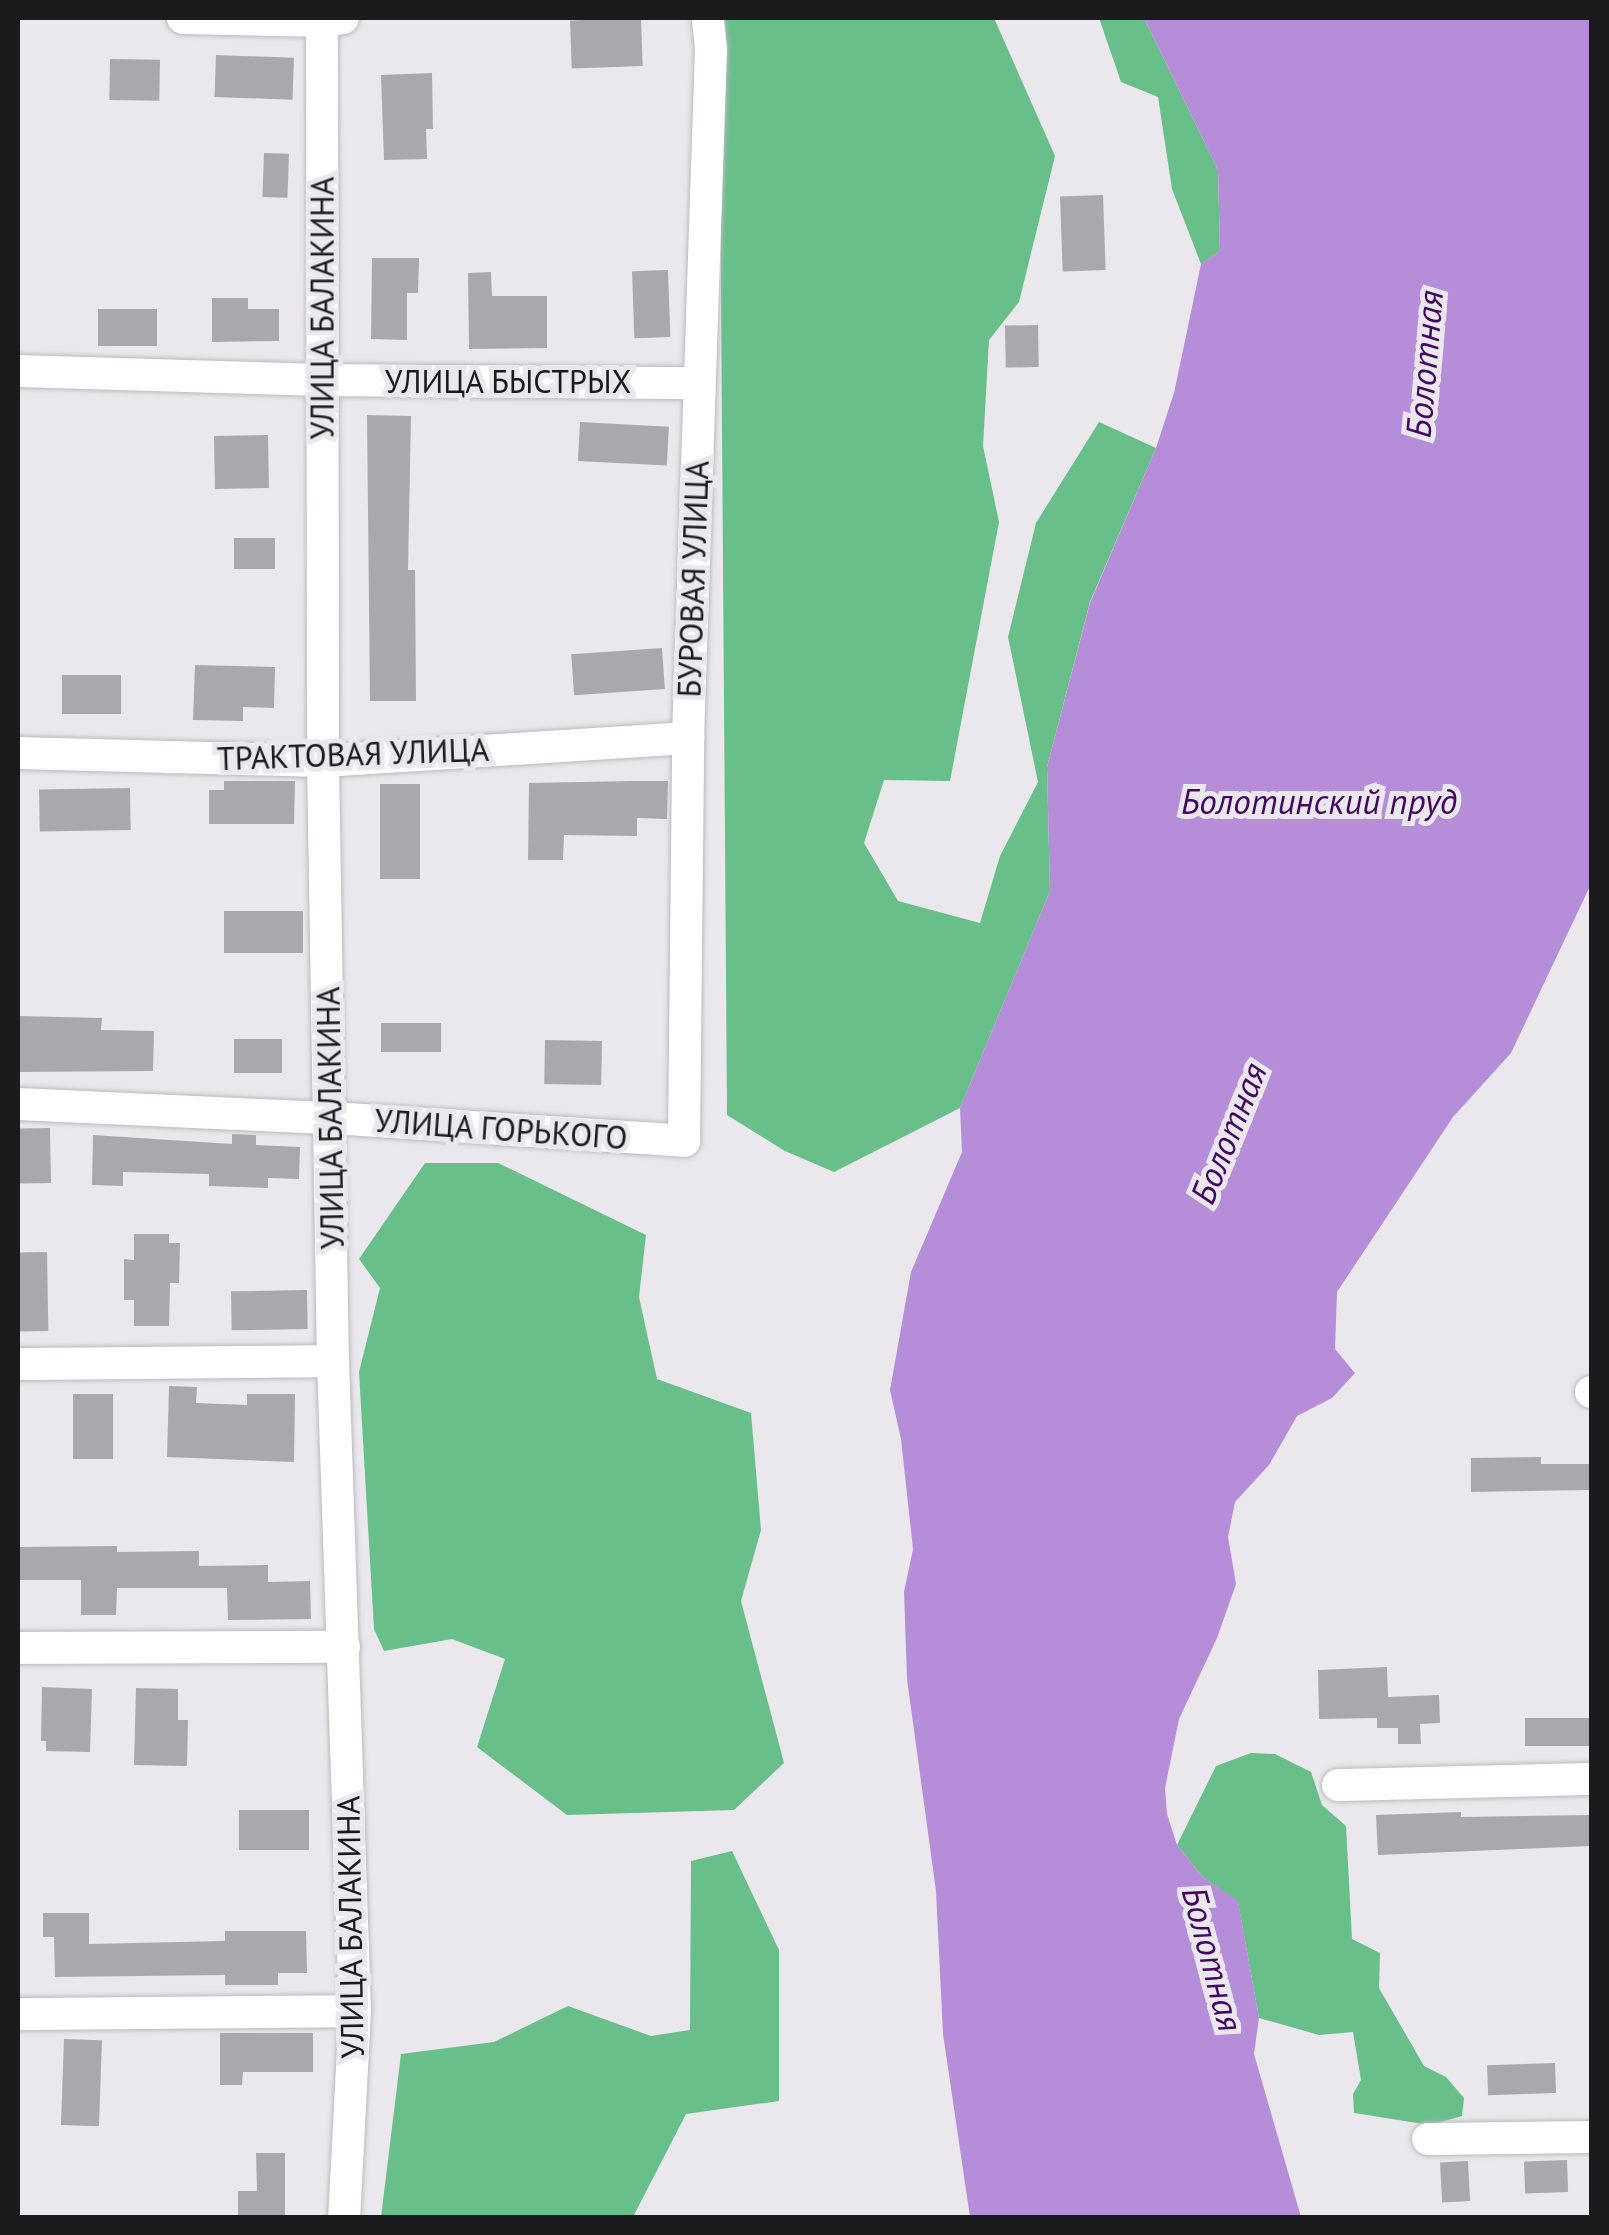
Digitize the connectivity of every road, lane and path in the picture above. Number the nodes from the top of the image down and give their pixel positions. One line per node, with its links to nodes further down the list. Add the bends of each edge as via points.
1 (183, 18): 3 (street)
2 (708, 18): 6 (street, БУРОВАЯ УЛИЦА)
3 (330, 19): 5 (street, УЛИЦА БАЛАКИНА)
4 (18, 371): 5 (street, УЛИЦА БЫСТРЫХ)
5 (322, 380): 6 (street, УЛИЦА БЫСТРЫХ); 9 (street, УЛИЦА БАЛАКИНА)
6 (698, 383): 7 (street, БУРОВАЯ УЛИЦА)
7 (688, 738): 9 (street, ТРАКТОВАЯ УЛИЦА); 12 (street, БУРОВАЯ УЛИЦА)
8 (18, 754): 9 (street, ТРАКТОВАЯ УЛИЦА)
9 (323, 761): 11 (street, УЛИЦА БАЛАКИНА)
10 (18, 1104): 11 (street, УЛИЦА ГОРЬКОГО)
11 (332, 1118): 12 (street, УЛИЦА ГОРЬКОГО); 13 (street, УЛИЦА БАЛАКИНА)
12 (684, 1141)
13 (333, 1361): 14 (street); 15 (street, УЛИЦА БАЛАКИНА)
14 (18, 1364)
15 (344, 1647): 16 (street); 19 (street, УЛИЦА БАЛАКИНА)
16 (18, 1648)
17 (1592, 1779): 18 (street)
18 (1338, 1785)
19 (355, 2010): 20 (street); 23 (street, УЛИЦА БАЛАКИНА)
20 (18, 2014)
21 (1592, 2137): 22 (street)
22 (1428, 2139)
23 (344, 2218)

